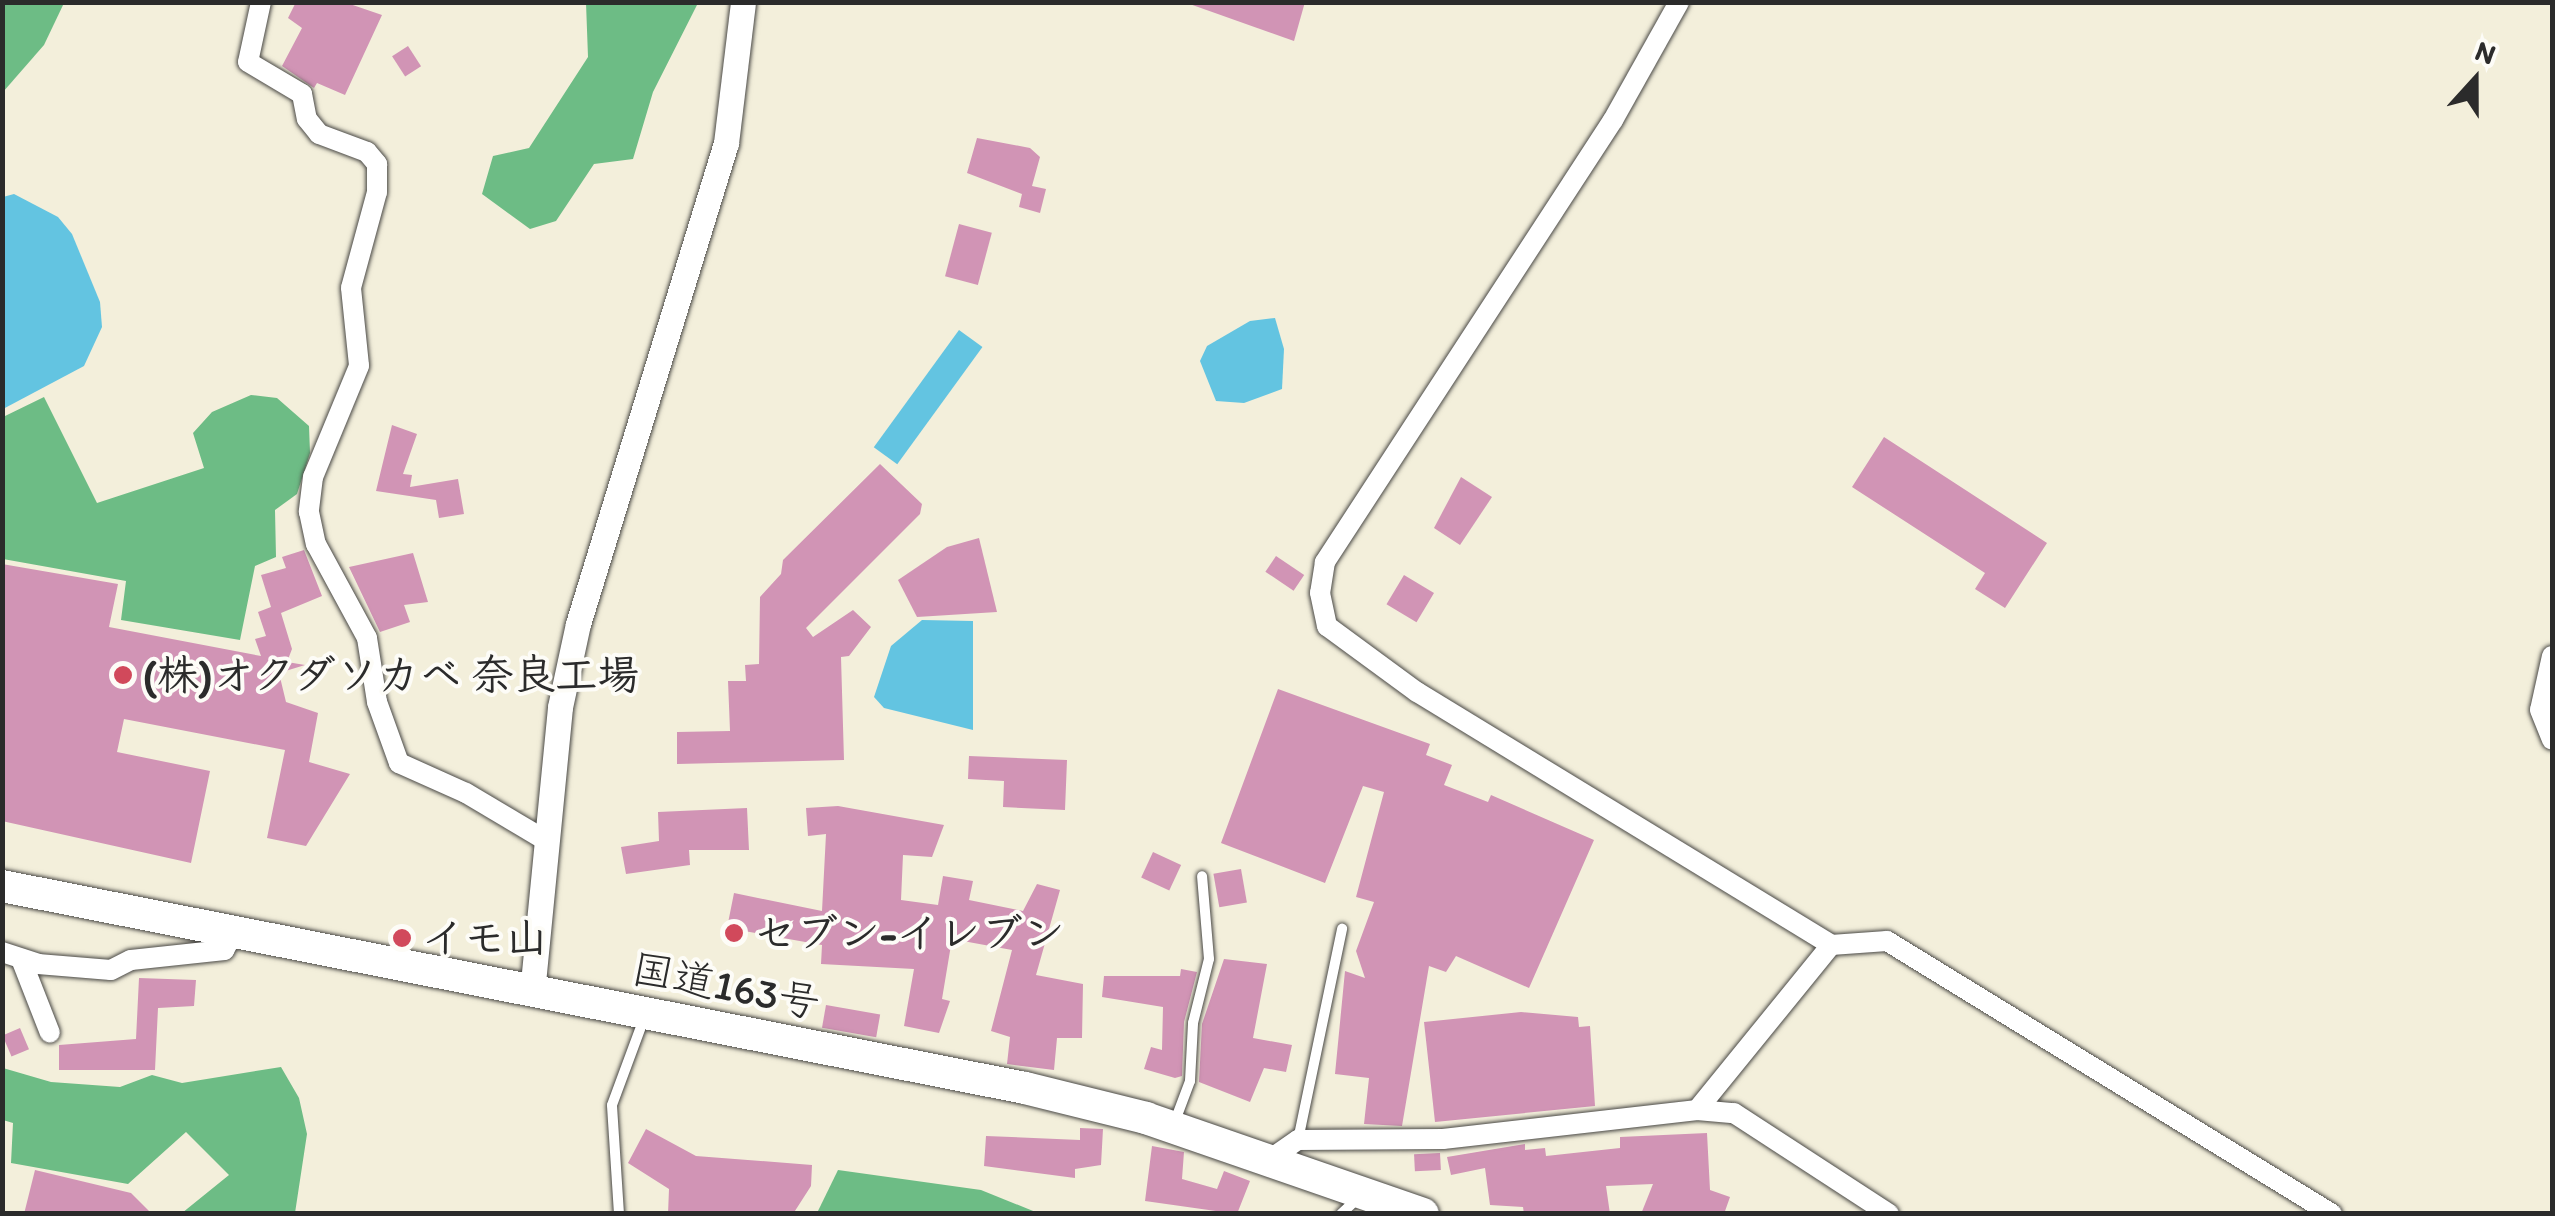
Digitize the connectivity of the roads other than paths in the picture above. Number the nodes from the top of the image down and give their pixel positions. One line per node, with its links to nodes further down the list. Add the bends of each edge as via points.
1 (261, 2): 6 (street, via 248,62 302,94 306,119 319,134 367,152 377,164 377,192 352,288 359,366 313,477 309,512 316,544 367,638 377,702 399,763)
2 (743, 2): 6 (street, via 726,142 578,624)
3 (1678, 2): 11 (street, via 1613,120 1325,562 1320,593 1327,626 1362,658)
4 (2552, 656): 5 (street, via 2540,710)
5 (2552, 740)
6 (545, 840): 13 (street)
7 (1202, 876): 17 (lane, via 1210,960 1193,1023 1190,1081)
8 (2, 886): 10 (highway, 国道163号)
9 (1342, 929): 18 (lane)
10 (235, 932): 12 (street, via 224,950 131,960 111,970); 13 (highway, 国道163号)
11 (1831, 945): 16 (street); 23 (street, via 1887,941)
12 (12, 955): 15 (street)
13 (532, 993): 14 (highway, 国道163号)
14 (646, 1014): 17 (highway, 国道163号, via 1025,1088); 20 (lane, via 612,1105)
15 (50, 1032)
16 (1697, 1110): 18 (street); 22 (street, via 1734,1113)
17 (1173, 1126): 18 (highway, 国道163号)
18 (1285, 1149): 19 (highway, 国道163号)
19 (1369, 1205): 21 (highway, 国道163号)
20 (619, 1214)
21 (1422, 1214)
22 (1889, 1214)
23 (2332, 1214)

